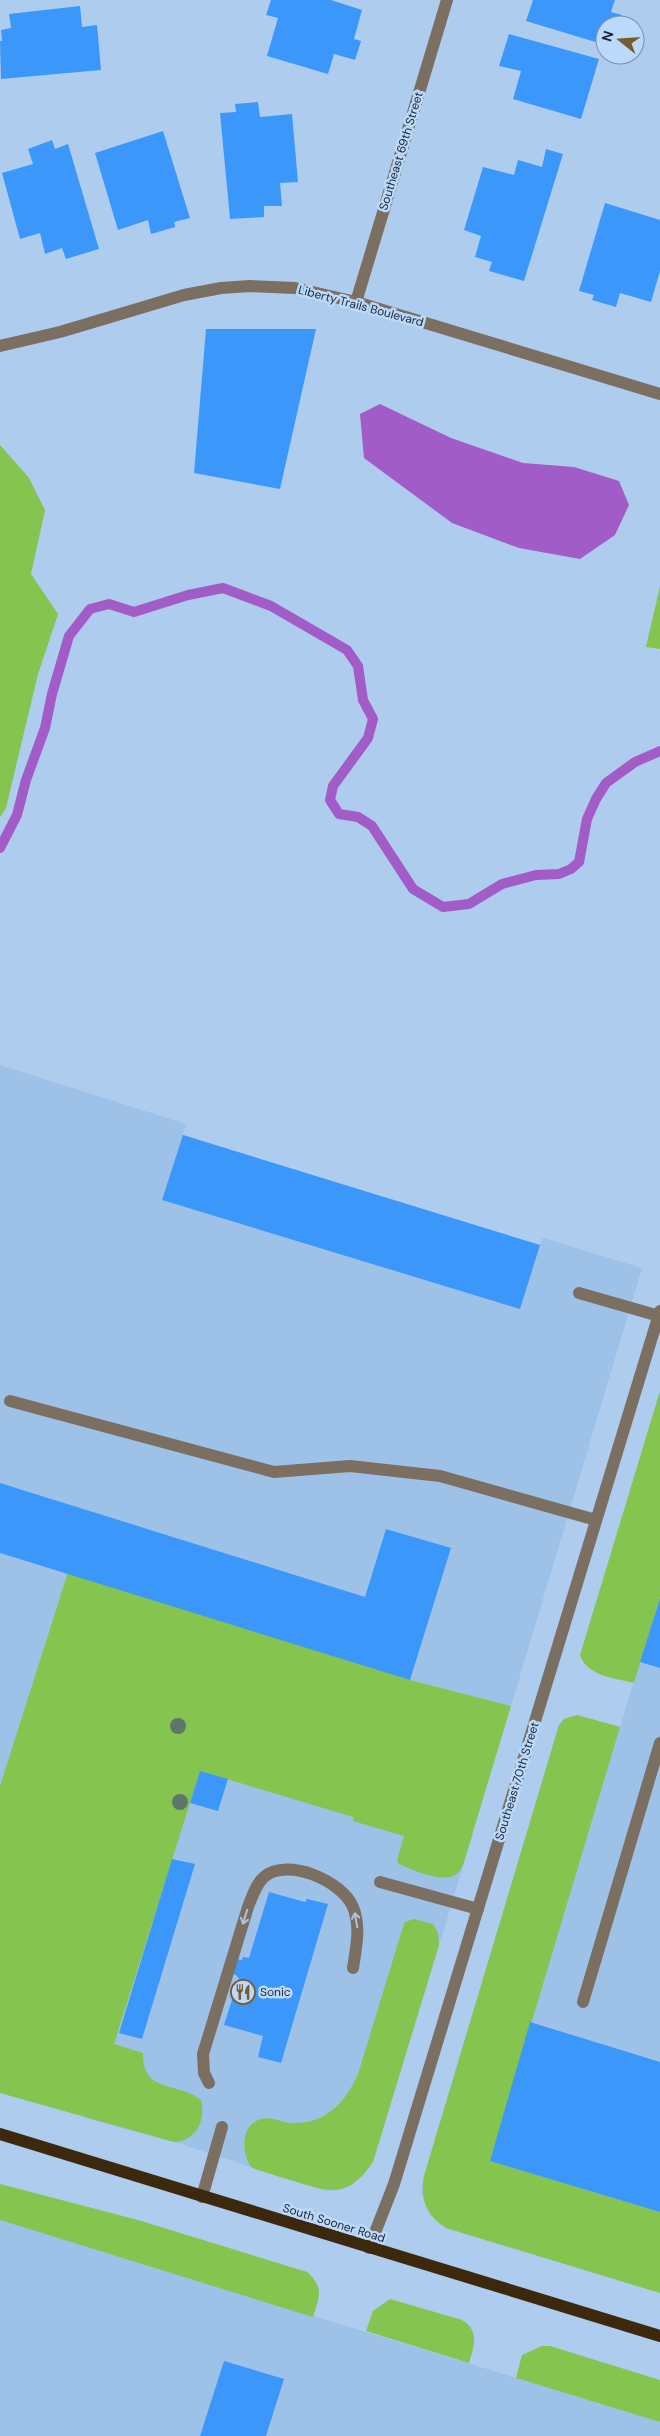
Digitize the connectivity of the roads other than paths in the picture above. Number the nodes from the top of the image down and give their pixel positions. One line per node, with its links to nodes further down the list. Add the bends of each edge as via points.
1 (447, 0): 2 (street, Southeast 69th Street)
2 (356, 302): 3 (street, Liberty Trails Boulevard, via 295,288 220,288); 4 (street, Liberty Trails Boulevard)
3 (0, 346)
4 (660, 394)
5 (578, 1292): 6 (street)
6 (659, 1314): 8 (street, Southeast 70th Street)
7 (10, 1401): 8 (street, via 274,1472 350,1466 440,1476)
8 (596, 1520): 11 (street, Southeast 70th Street)
9 (660, 1744): 13 (street)
10 (380, 1882): 11 (street)
11 (478, 1909): 18 (street, Southeast 70th Street, via 394,2184)
12 (353, 1968): 14 (street, one-way to 14, via 358,1922 353,1906 342,1890 327,1880 294,1871 282,1869 264,1877 248,1907 203,2054 204,2073)
13 (583, 2002)
14 (209, 2083)
15 (222, 2127): 17 (street)
16 (0, 2134): 17 (main road, South Sooner Road)
17 (202, 2196): 18 (main road, South Sooner Road)
18 (369, 2248): 19 (main road, South Sooner Road)
19 (660, 2336)

